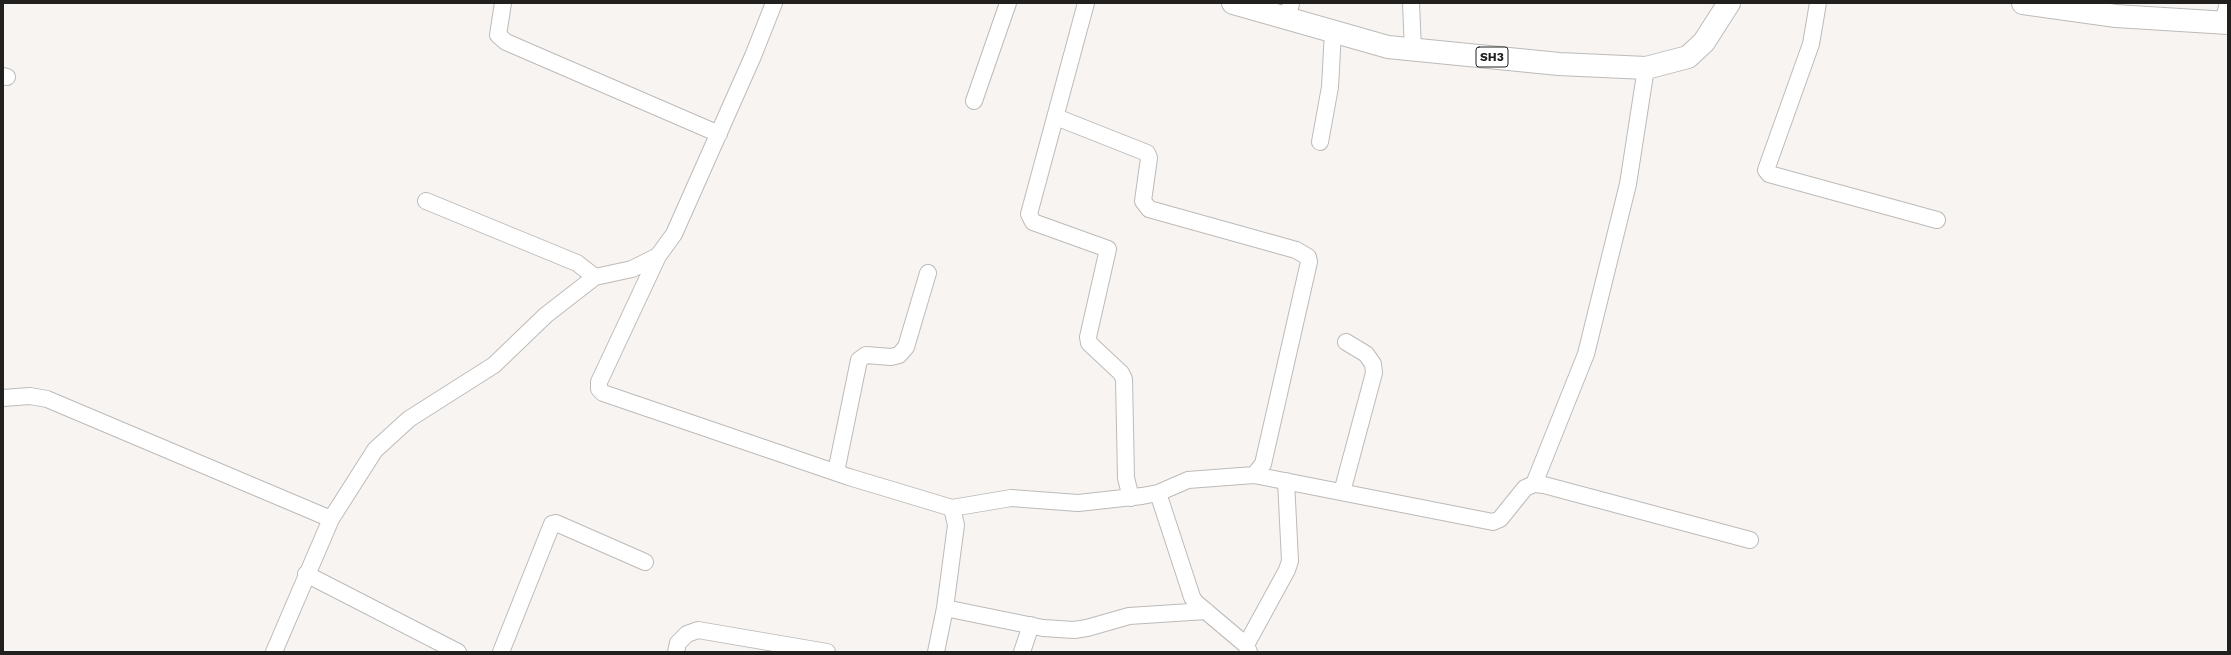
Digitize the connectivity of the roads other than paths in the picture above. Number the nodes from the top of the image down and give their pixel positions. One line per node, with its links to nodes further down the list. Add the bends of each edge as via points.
1 (503, 3): 17 (street, via 498,35 506,42)
2 (774, 3): 17 (street)
3 (1008, 3): 15 (street)
4 (1086, 3): 16 (street)
5 (1233, 3): 10 (main road, SH3)
6 (1411, 3): 13 (street)
7 (1729, 3): 14 (main road, SH3, via 1704,42 1688,57)
8 (1818, 3): 20 (street, via 1811,44 1766,170 1769,174)
9 (2023, 3): 11 (main road, via 2116,16)
10 (1289, 11): 12 (main road, SH3)
11 (2226, 16)
12 (1333, 31): 13 (main road, SH3, via 1381,45); 18 (street, via 1330,87)
13 (1413, 50): 14 (main road, SH3, via 1559,64)
14 (1646, 68): 29 (street, via 1628,184 1586,354)
15 (974, 101)
16 (1056, 117): 27 (street, via 1147,153 1150,158 1143,201 1149,209 1296,250 1308,257 1309,262 1263,464); 32 (street, via 1029,214 1033,222 1108,249 1088,337 1089,343 1121,373 1124,379 1126,478)
17 (719, 134): 21 (street, via 674,234)
18 (1320, 142)
19 (426, 201): 23 (street, via 577,263)
20 (1937, 220)
21 (658, 256): 23 (street, via 632,269); 26 (street, via 599,382 599,389 603,393)
22 (928, 273): 26 (street, via 906,347 899,355 866,355 859,360)
23 (596, 277): 34 (street, via 546,316 494,365 409,419 398,429 375,450)
24 (1346, 342): 30 (street, via 1366,354 1373,364 1374,373)
25 (3, 398): 34 (street, via 30,396 47,400)
26 (836, 472): 33 (street)
27 (1254, 474): 28 (street); 31 (street, via 1188,480)
28 (1286, 481): 30 (street); 41 (street, via 1290,562)
29 (1534, 484): 30 (street, via 1525,488 1500,519 1493,522); 35 (street)
30 (1342, 492)
31 (1158, 493): 32 (street); 39 (street, via 1192,597)
32 (1131, 498): 33 (street, via 1078,503 1011,498)
33 (952, 508): 38 (street, via 956,525)
34 (330, 519): 37 (street)
35 (1750, 540)
36 (645, 562): 45 (street, via 556,523 552,524)
37 (306, 574): 43 (street); 44 (street)
38 (945, 608): 40 (street); 48 (street)
39 (1206, 611): 40 (street, via 1129,616 1074,630); 41 (street)
40 (1031, 625): 49 (street)
41 (1248, 649)
42 (810, 651): 46 (street, via 698,630 688,634 678,643); 47 (street)
43 (274, 652)
44 (458, 652)
45 (501, 652)
46 (676, 652)
47 (827, 652)
48 (936, 652)
49 (1022, 652)

